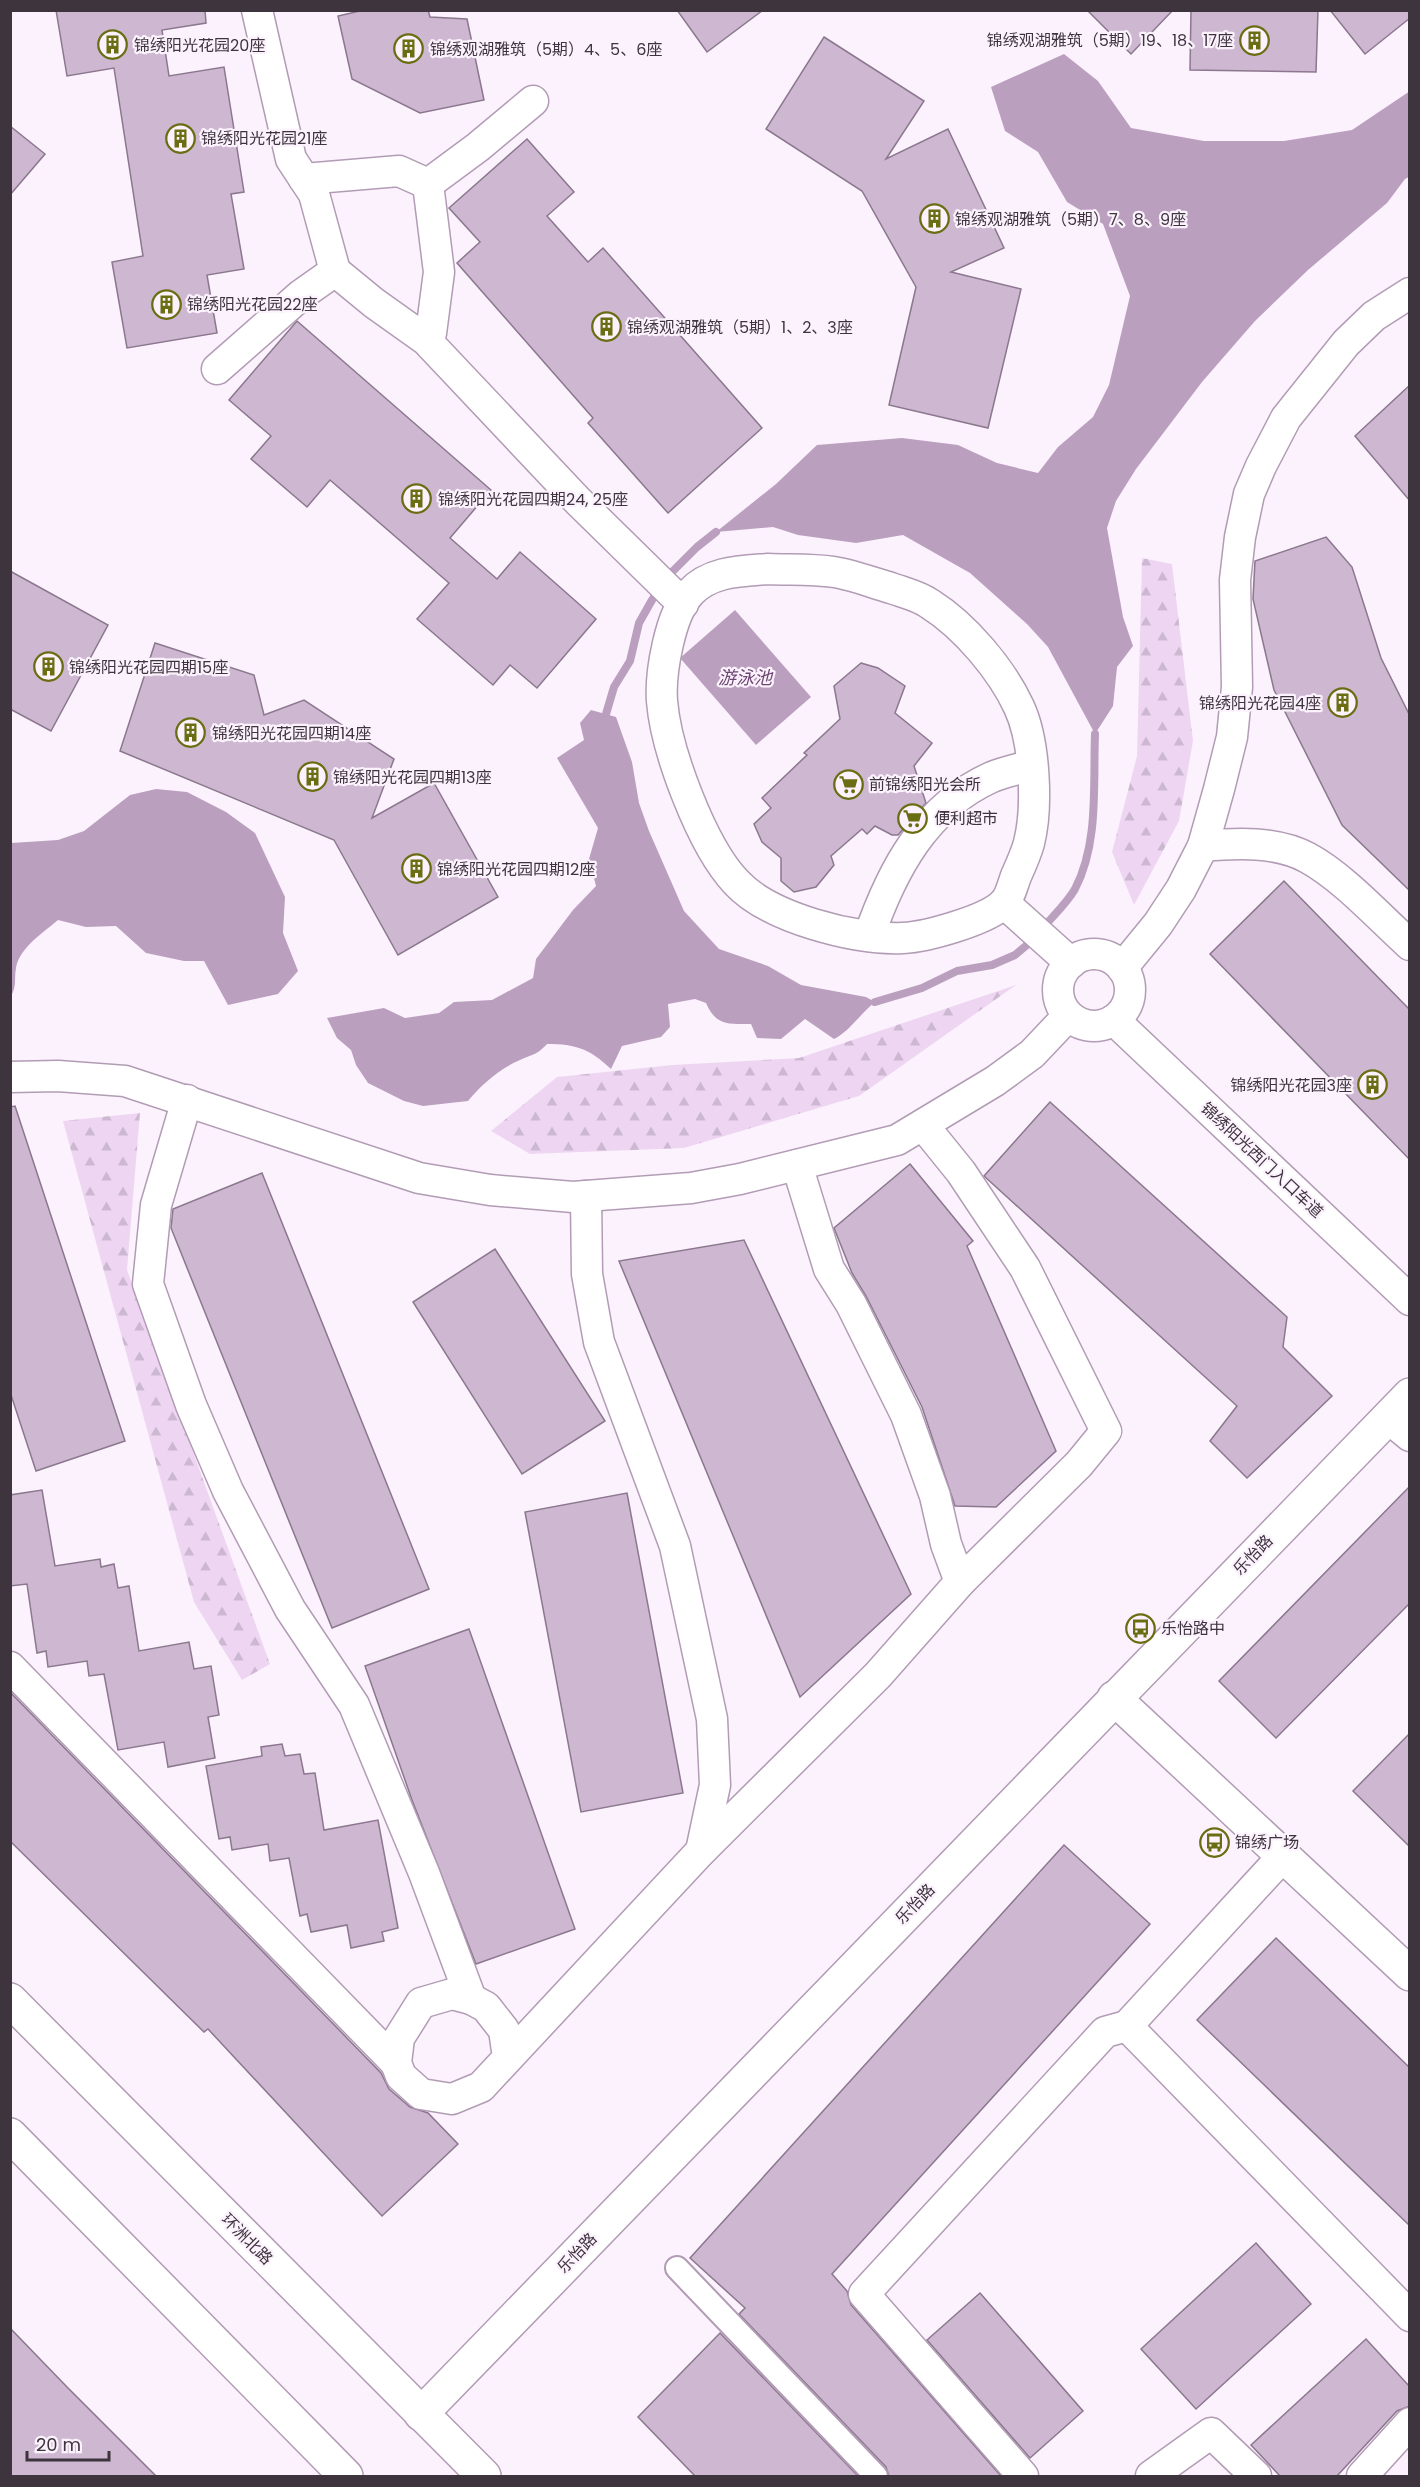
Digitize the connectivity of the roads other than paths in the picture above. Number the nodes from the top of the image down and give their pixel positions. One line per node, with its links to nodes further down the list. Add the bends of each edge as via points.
1 (257, 10): 3 (street, via 291,159)
2 (533, 101): 4 (street)
3 (304, 179): 4 (street, via 399,171); 5 (street, via 314,194)
4 (428, 184): 7 (street, via 439,272)
5 (335, 271): 8 (street); 9 (street, via 426,340 578,501)
6 (1410, 293): 11 (street, via 1374,316 1318,377 1286,418 1249,494 1234,580 1237,687 1232,737)
7 (431, 333)
8 (217, 369)
9 (683, 604): 10 (street, via 689,593 711,577 768,569 835,573 915,596 953,622 983,651 1019,707 1028,732); 13 (street, via 666,652 662,699 676,763 705,839 736,882 779,912)
10 (1032, 765): 12 (street, via 1035,813 1029,844); 13 (street, via 992,777 961,795 921,831 882,897)
11 (1203, 846): 14 (street, via 1276,847 1308,857 1347,886); 16 (street, via 1158,924)
12 (1004, 903): 13 (street, via 937,933 903,938); 15 (street)
13 (869, 936)
14 (1410, 945)
15 (1071, 963): 16 (street, via 1080,957 1103,956); 17 (street, via 1063,972 1058,994)
16 (1122, 968): 18 (street, via 1130,990 1123,1012)
17 (1068, 1016): 18 (street, via 1090,1026); 21 (street, via 1032,1054 995,1082)
18 (1114, 1020): 24 (street, 锦绣阳光西门入口车道)
19 (10, 1077): 20 (street, via 125,1081)
20 (188, 1100): 23 (street, via 419,1178 489,1190); 32 (street, via 156,1205 148,1284 191,1405 228,1491 290,1609 354,1705)
21 (923, 1125): 22 (street, via 897,1140); 26 (street, via 961,1172 1025,1268 1106,1431 1079,1464)
22 (797, 1165): 23 (street, via 691,1188); 26 (street, via 829,1269 851,1304 906,1415)
23 (586, 1196): 29 (street, via 587,1274 599,1342 675,1546 712,1719 715,1785)
24 (1410, 1300)
25 (1402, 1416): 28 (street, 乐怡路)
26 (960, 1582): 29 (street, via 878,1675)
27 (10, 1667): 36 (street)
28 (1114, 1698): 30 (street); 40 (street, 乐怡路)
29 (701, 1851): 35 (street)
30 (1284, 1855): 31 (street); 34 (street)
31 (1410, 1974)
32 (471, 1999): 35 (street, via 486,2007 504,2030); 36 (street, via 452,1994 421,2003 399,2038)
33 (10, 2000): 40 (street, 环洲北路)
34 (1127, 2025): 39 (street); 45 (street, via 1105,2032 864,2294)
35 (508, 2058): 36 (street, via 481,2087 452,2099 421,2094 401,2076)
36 (396, 2063)
37 (10, 2135): 42 (street)
38 (677, 2268): 44 (street)
39 (1410, 2316)
40 (421, 2414): 43 (street, 环洲北路)
41 (1410, 2423): 48 (street)
42 (346, 2476)
43 (484, 2476)
44 (876, 2476)
45 (1023, 2476)
46 (1151, 2476): 47 (street, via 1211,2433)
47 (1256, 2476)
48 (1362, 2476)

